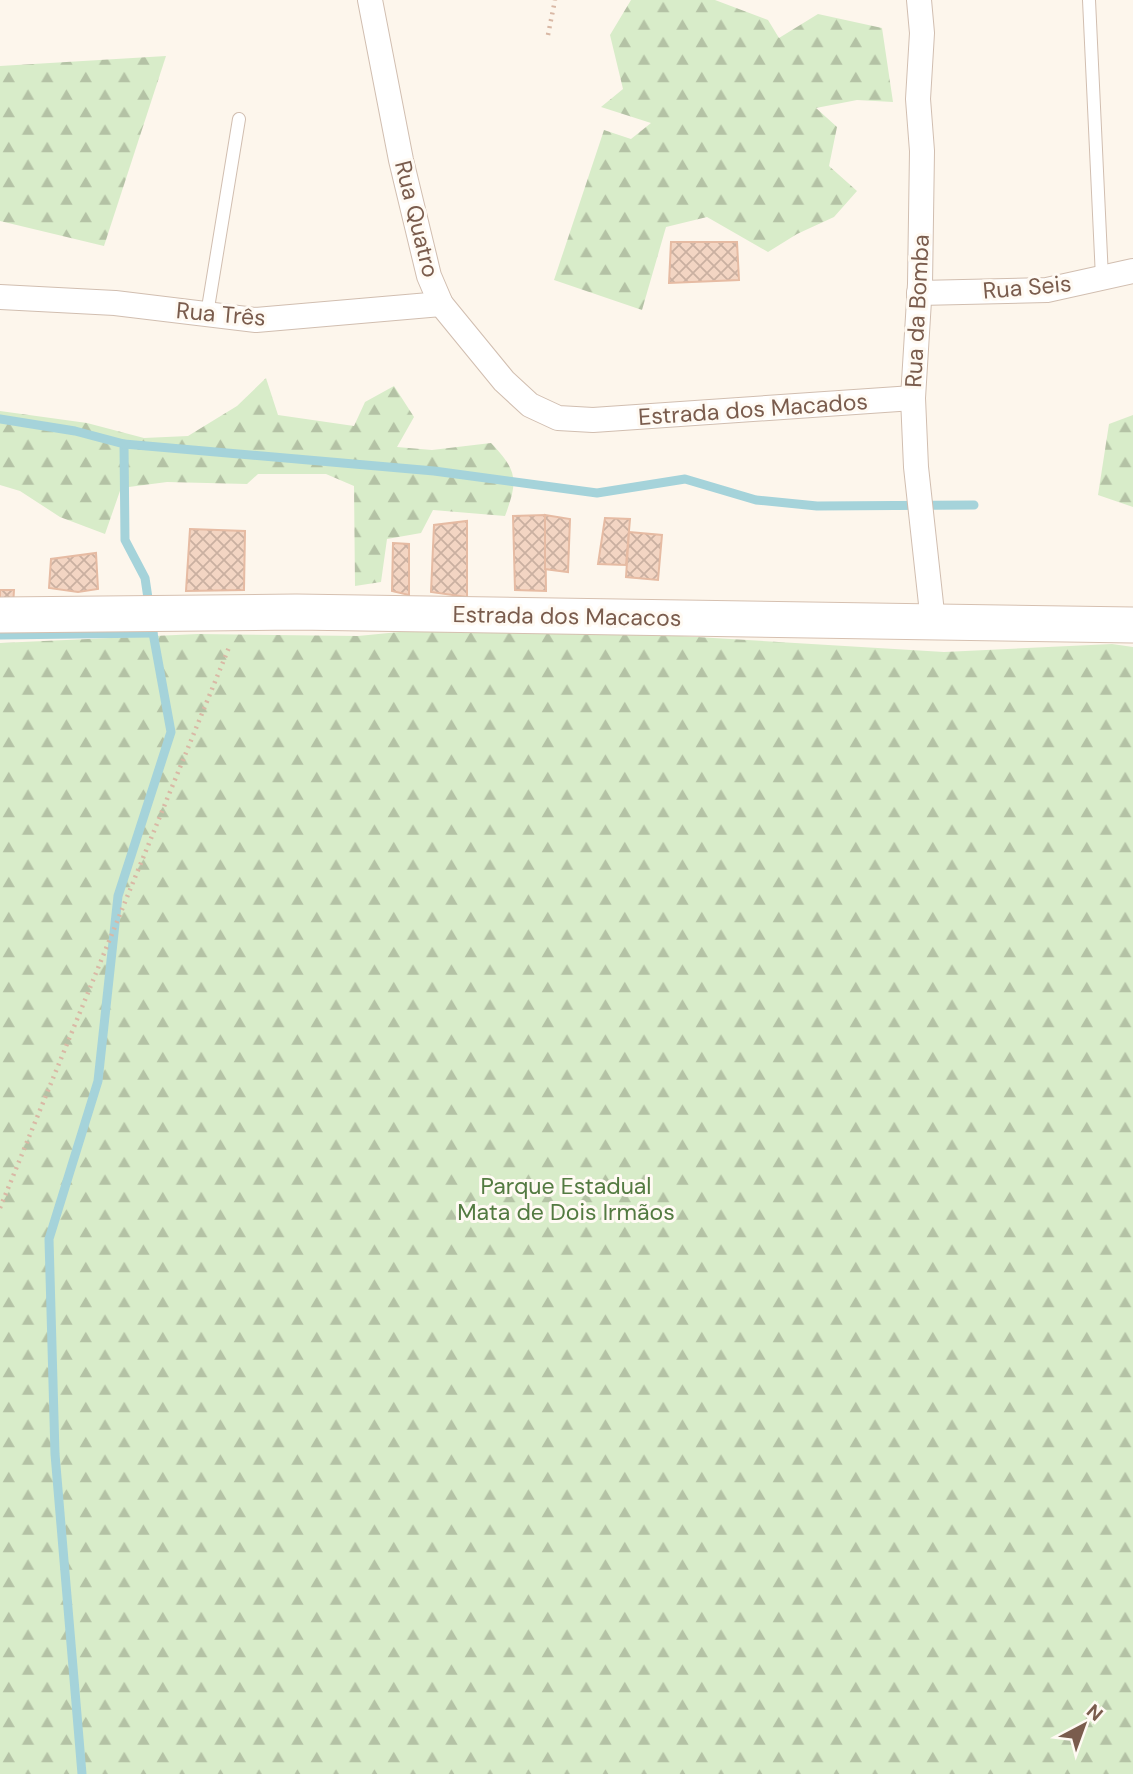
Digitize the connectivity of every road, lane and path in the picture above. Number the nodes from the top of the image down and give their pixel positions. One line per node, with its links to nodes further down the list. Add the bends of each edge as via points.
1 (370, 0): 11 (street, Rua Quatro, via 401,160 429,276)
2 (555, 0): 5 (path)
3 (919, 0): 9 (street, Rua da Bomba)
4 (1089, 0): 8 (lane)
5 (548, 35)
6 (239, 119): 12 (lane)
7 (1133, 271): 8 (street, Rua Seis)
8 (1102, 278): 9 (street, Rua Seis, via 1047,289)
9 (919, 293): 13 (street, Rua da Bomba)
10 (0, 297): 12 (street, Rua Três)
11 (441, 304): 12 (street, Rua Três, via 282,319); 14 (street, Rua Quatro, via 504,381)
12 (207, 314)
13 (913, 398): 14 (street, Estrada dos Macados, via 593,420 558,418); 17 (street, Rua da Bomba)
14 (530, 405)
15 (243, 612): 16 (main road, Estrada dos Macacos); 17 (main road, Estrada dos Macacos); 19 (path)
16 (0, 615)
17 (933, 622): 18 (main road, Estrada dos Macacos)
18 (1133, 625)
19 (0, 1208)

